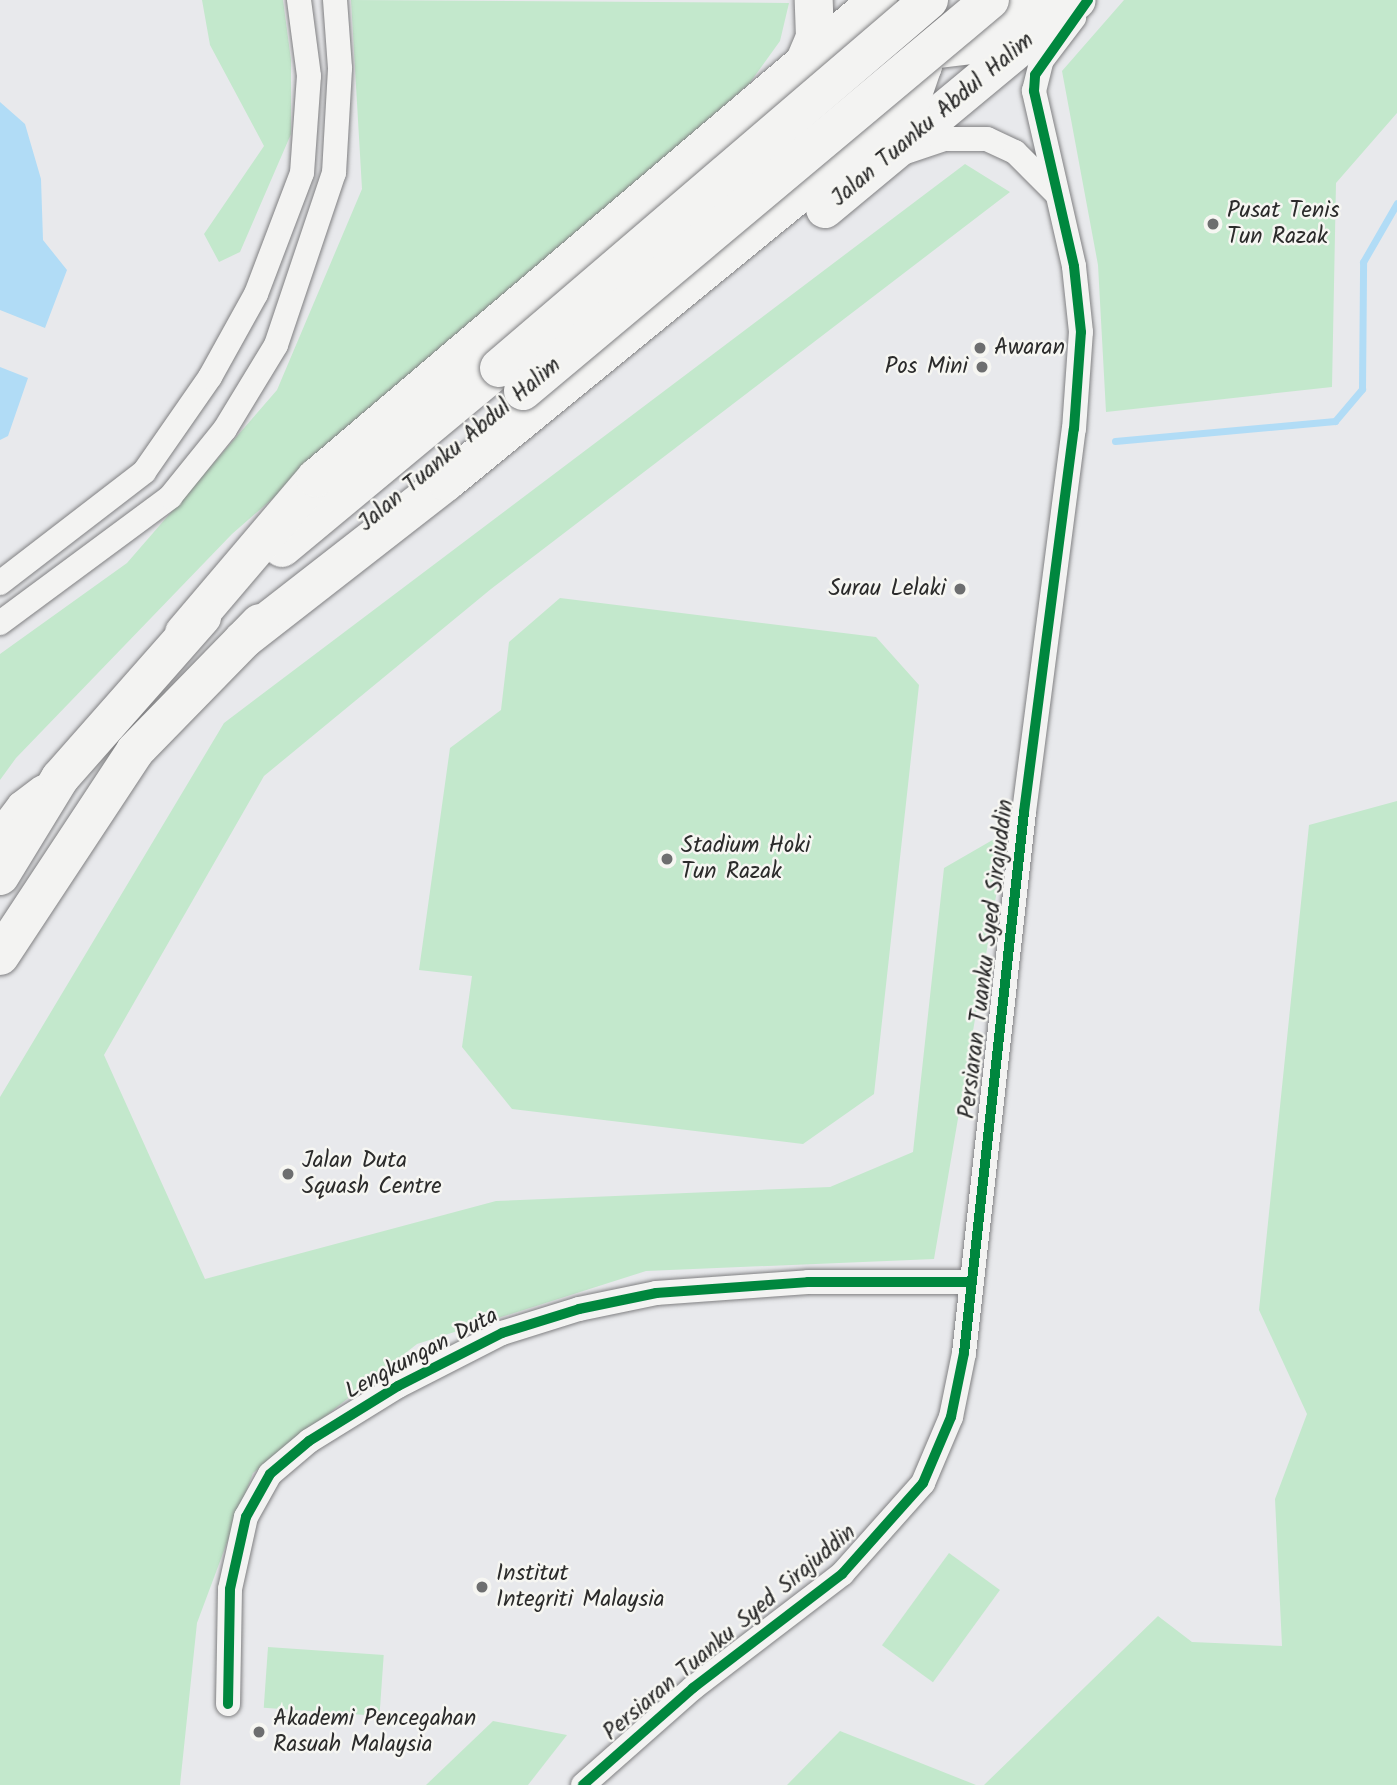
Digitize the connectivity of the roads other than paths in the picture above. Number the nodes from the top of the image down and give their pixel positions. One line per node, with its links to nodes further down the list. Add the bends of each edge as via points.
1 (299, 0): 19 (street, via 309,76 302,173 256,293 210,377 144,472)
2 (335, 0): 20 (street, via 340,68 334,173 276,345 225,429 170,497)
3 (814, 0): 12 (main road, via 815,38)
4 (910, 0): 11 (main road, via 920,18)
5 (929, 0): 17 (main road, Jalan Tuanku Abdul Halim, bridge)
6 (990, 0): 17 (main road, Jalan Tuanku Abdul Halim, bridge)
7 (1031, 0): 11 (main road, via 979,44)
8 (1077, 0): 14 (main road, Jalan Tuanku Abdul Halim)
9 (1088, 0): 16 (street, Persiaran Tuanku Syed Sirajuddin, via 1035,75)
10 (863, 4): 11 (main road, via 888,36); 12 (main road)
11 (923, 51): 15 (main road, via 923,66 910,103)
12 (805, 61): 13 (main road)
13 (756, 103): 15 (main road, via 819,92 836,100 851,124); 21 (main road, via 316,478)
14 (893, 156): 16 (street, via 944,139 986,139 1015,152); 18 (main road, Jalan Tuanku Abdul Halim, via 715,295)
15 (834, 169): 18 (main road)
16 (1057, 194): 27 (street, Persiaran Tuanku Syed Sirajuddin, via 1074,266 1081,332 1074,429 1024,812)
17 (511, 380): 21 (main road, Jalan Tuanku Abdul Halim); 22 (main road, Jalan Tuanku Abdul Halim)
18 (446, 482): 22 (main road)
19 (0, 583)
20 (0, 623)
21 (184, 633): 23 (main road, Jalan Tuanku Abdul Halim)
22 (243, 640): 26 (main road, Jalan Tuanku Abdul Halim, via 135,751)
23 (60, 778): 24 (street, via 22,806); 25 (main road, Jalan Tuanku Abdul Halim)
24 (0, 835)
25 (0, 876)
26 (0, 956)
27 (971, 1282): 28 (street, Lengkungan Duta, via 808,1282 656,1293 579,1308 502,1333 398,1386 309,1441 270,1474 246,1517 230,1589); 29 (street, Persiaran Tuanku Syed Sirajuddin, via 951,1417 923,1483 842,1574 693,1688)
28 (228, 1703)
29 (583, 1785)

